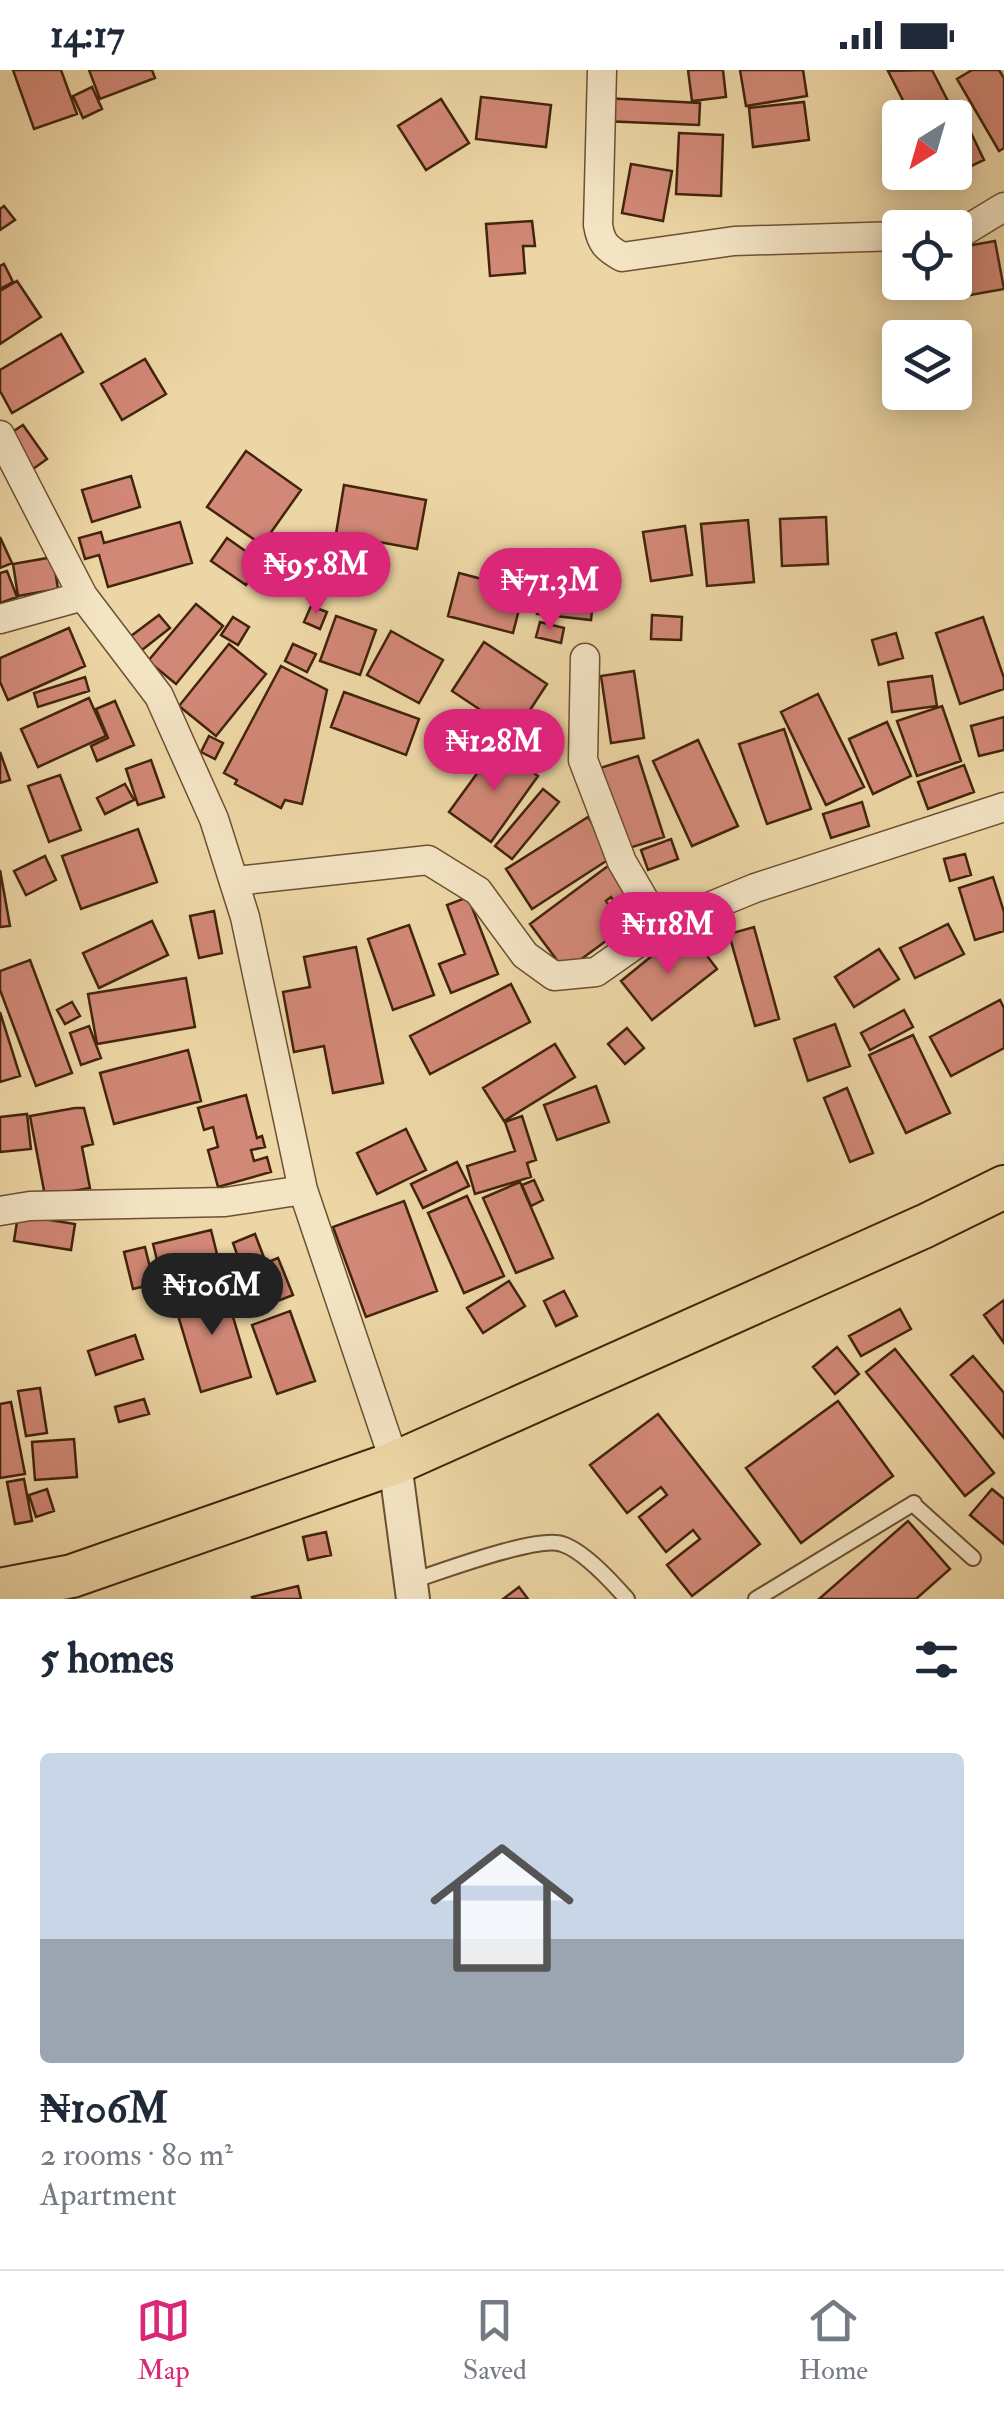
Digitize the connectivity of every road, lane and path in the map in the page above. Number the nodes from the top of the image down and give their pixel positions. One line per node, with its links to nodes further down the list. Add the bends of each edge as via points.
1 (602, 70): 4 (street, via 598,226 608,249 622,257 734,241)
2 (1004, 206): 3 (street)
3 (972, 226)
4 (882, 237)
5 (0, 434): 6 (street)
6 (82, 596): 7 (street); 10 (street, via 160,696)
7 (0, 619)
8 (585, 658): 11 (street, via 583,760 622,862)
9 (1004, 807): 11 (street, via 755,888)
10 (236, 881): 11 (street, via 428,860 478,891 524,955 554,976 596,972); 13 (street)
11 (660, 927)
12 (1004, 1187): 15 (main road)
13 (303, 1190): 14 (street, via 225,1202); 15 (street)
14 (0, 1211)
15 (394, 1463): 17 (main road, via 72,1576); 18 (street)
16 (973, 1558): 20 (lane, via 913,1504)
17 (0, 1590)
18 (412, 1590): 19 (lane, via 532,1544 561,1543)
19 (628, 1599)
20 (756, 1599)

